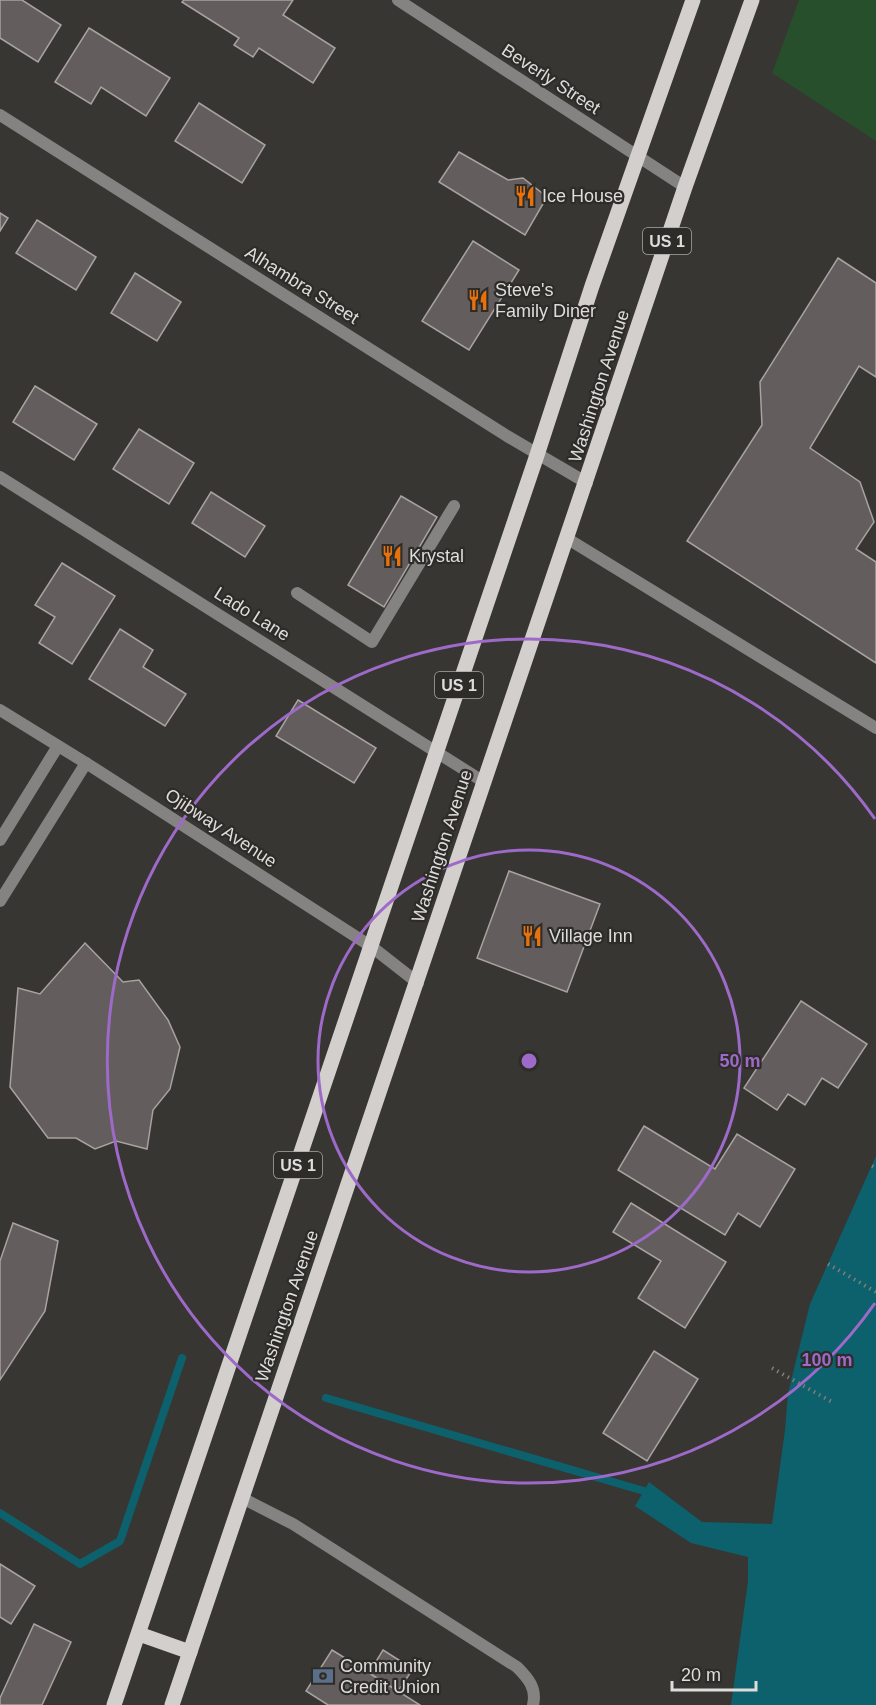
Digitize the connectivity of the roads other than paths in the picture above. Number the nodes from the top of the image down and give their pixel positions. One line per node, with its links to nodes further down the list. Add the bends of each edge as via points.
1 (398, 0): 5 (street, Beverly Street)
2 (693, 0): 5 (main road, Washington Avenue / US 1)
3 (752, 0): 6 (main road, Washington Avenue / US 1)
4 (0, 116): 7 (street, Alhambra Street)
5 (637, 156): 6 (street, Beverly Street); 7 (main road, Washington Avenue / US 1)
6 (685, 187): 9 (main road, Washington Avenue / US 1)
7 (537, 455): 9 (street, Alhambra Street); 16 (main road, Washington Avenue / US 1)
8 (0, 477): 16 (street, Lado Lane)
9 (587, 483): 11 (main road, Washington Avenue / US 1)
10 (454, 506): 12 (street, via 372,642)
11 (568, 539): 14 (street); 18 (main road, Washington Avenue / US 1)
12 (297, 593)
13 (0, 710): 15 (street, Ojibway Avenue)
14 (876, 728)
15 (58, 746): 17 (street, Ojibway Avenue); 19 (street)
16 (436, 752): 18 (street, Lado Lane); 21 (main road, Washington Avenue / US 1)
17 (87, 763): 20 (street); 21 (street, Ojibway Avenue)
18 (484, 782): 22 (main road, Washington Avenue / US 1)
19 (0, 840)
20 (0, 901)
21 (372, 947): 22 (street, Ojibway Avenue); 24 (main road, Washington Avenue / US 1)
22 (418, 982): 23 (main road, Washington Avenue / US 1)
23 (242, 1498): 25 (main road, Washington Avenue / US 1); 28 (street, via 293,1524 517,1667 531,1680)
24 (139, 1634): 25 (main road); 26 (main road, Washington Avenue / US 1)
25 (190, 1652): 27 (main road, Washington Avenue / US 1)
26 (114, 1705)
27 (171, 1705)
28 (533, 1705)

